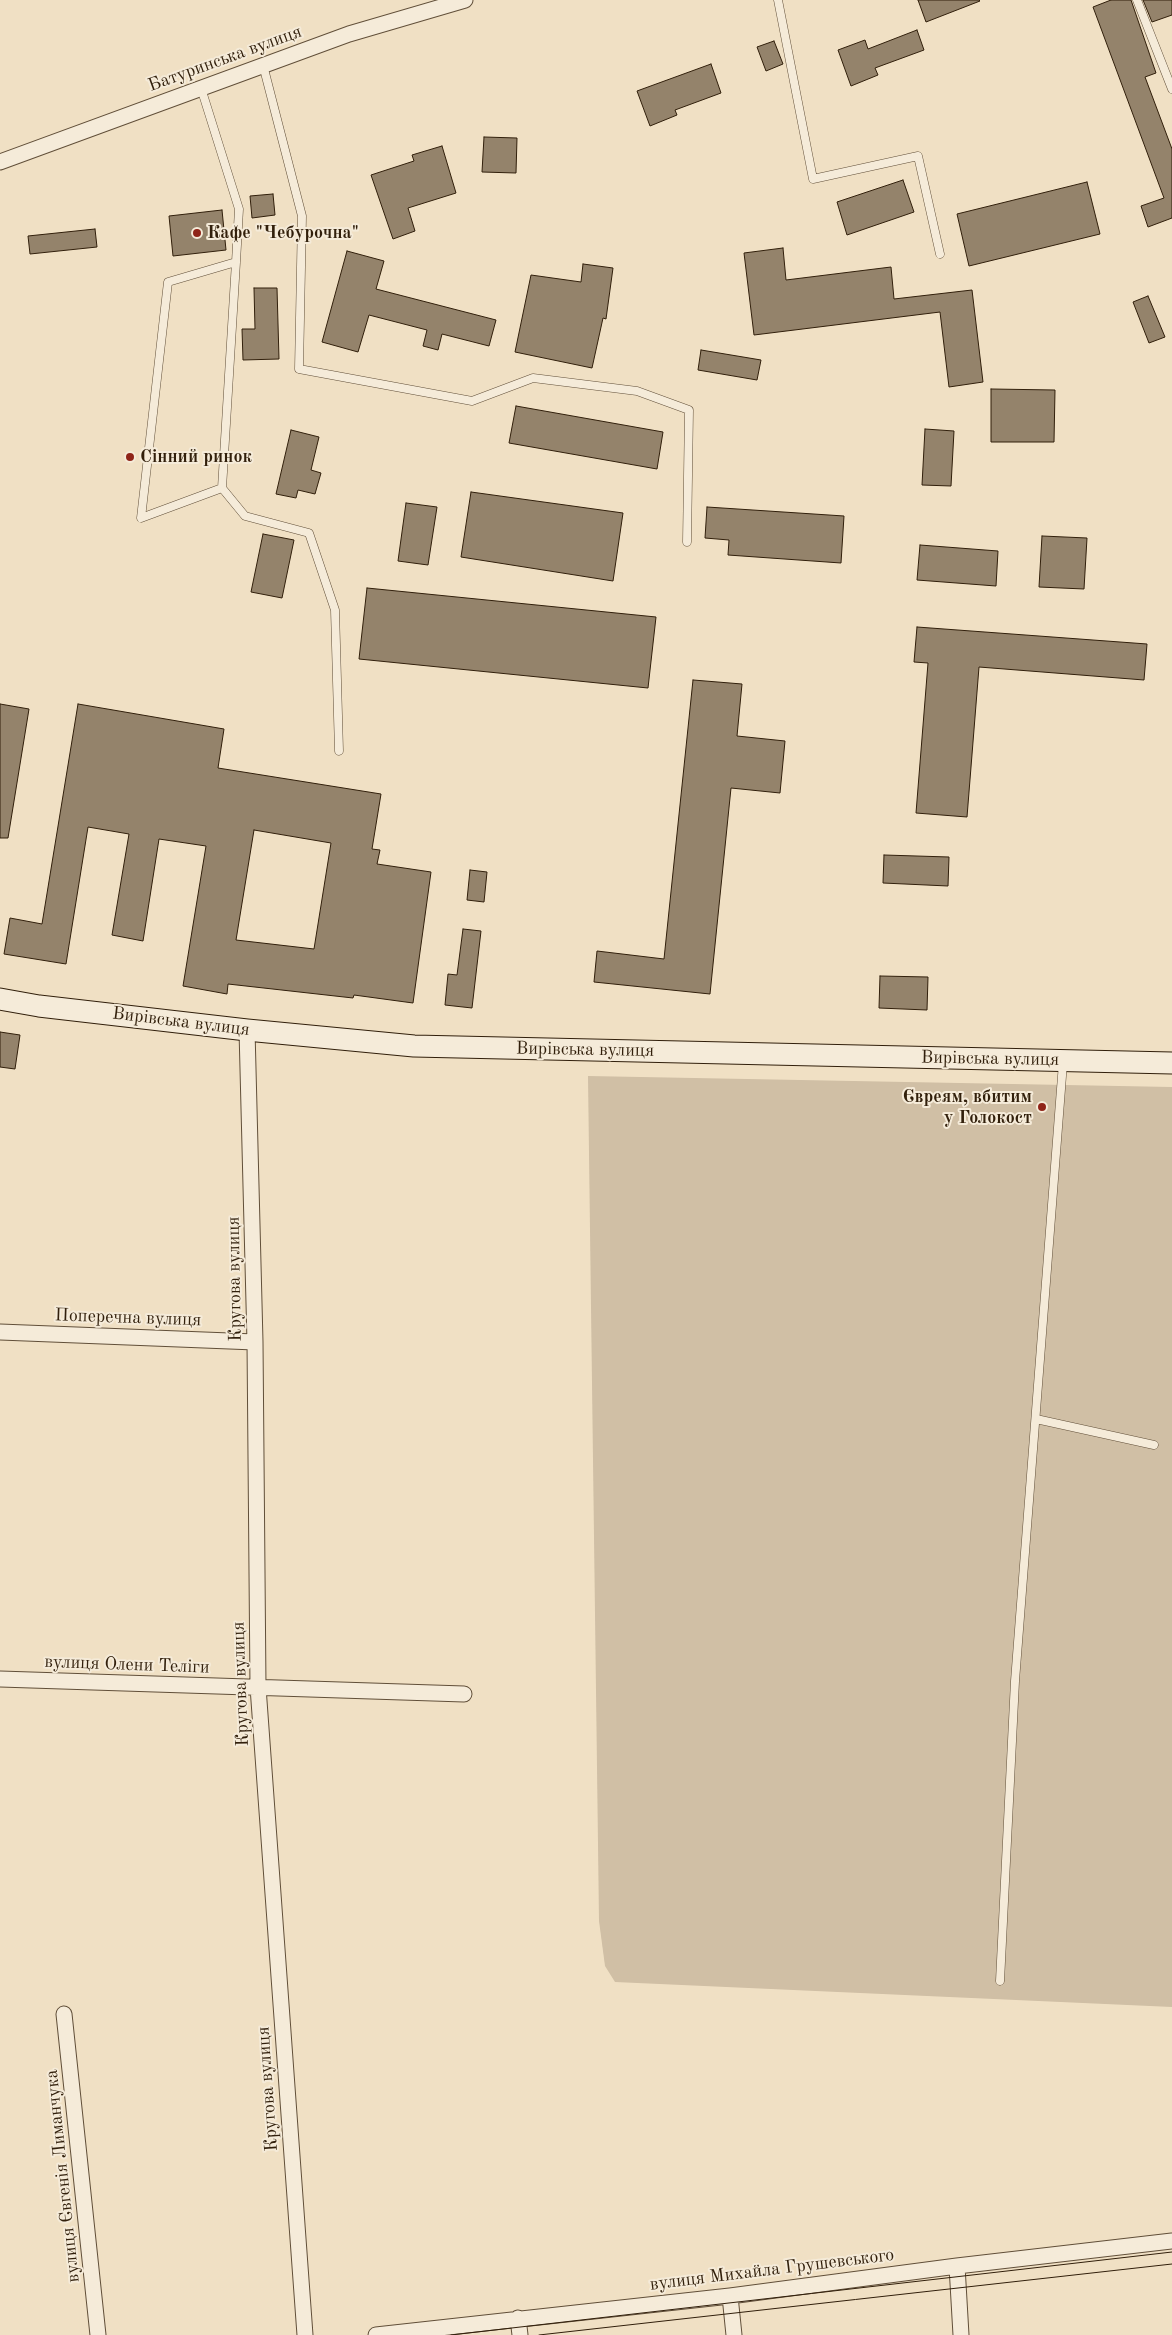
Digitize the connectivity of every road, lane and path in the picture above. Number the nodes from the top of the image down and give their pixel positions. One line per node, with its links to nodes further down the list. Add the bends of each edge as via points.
1 (465, 0): 4 (street, Батуринська вулиця, via 349,34)
2 (778, 0): 8 (lane, via 813,179 918,156)
3 (1136, 0): 6 (lane)
4 (263, 66): 5 (street, Батуринська вулиця); 11 (lane, via 302,216 299,369 472,401 533,378 637,391 689,410)
5 (201, 88): 7 (street, Батуринська вулиця); 9 (lane, via 239,209)
6 (1172, 89)
7 (0, 162)
8 (940, 254)
9 (236, 262): 10 (lane); 10 (lane, via 168,282 141,518)
10 (222, 488): 12 (lane, via 245,516 309,533 335,610)
11 (687, 542)
12 (339, 752)
13 (0, 999): 14 (main road, Вирівська вулиця)
14 (247, 1030): 15 (main road, Вирівська вулиця, via 414,1046); 18 (street, Кругова вулиця)
15 (1064, 1061): 16 (main road, Вирівська вулиця); 19 (lane)
16 (1172, 1063)
17 (0, 1332): 18 (street, Поперечна вулиця)
18 (255, 1342): 22 (street, Кругова вулиця)
19 (1036, 1418): 20 (lane); 24 (lane, via 1015,1681)
20 (1154, 1445)
21 (0, 1679): 22 (street, вулиця Олени Теліги)
22 (258, 1687): 23 (street, вулиця Олени Теліги); 31 (street, Кругова вулиця)
23 (464, 1694)
24 (1000, 1981)
25 (64, 2014): 30 (street, вулиця Євгенія Лиманчука)
26 (1172, 2241): 27 (street, вулиця Михайла Грушевського)
27 (957, 2266): 28 (street, вулиця Михайла Грушевського); 35 (street)
28 (730, 2296): 29 (street, вулиця Михайла Грушевського); 34 (street)
29 (518, 2318): 32 (street, вулиця Михайла Грушевського); 33 (street)
30 (98, 2335)
31 (306, 2335)
32 (376, 2335)
33 (520, 2335)
34 (734, 2335)
35 (961, 2335)

